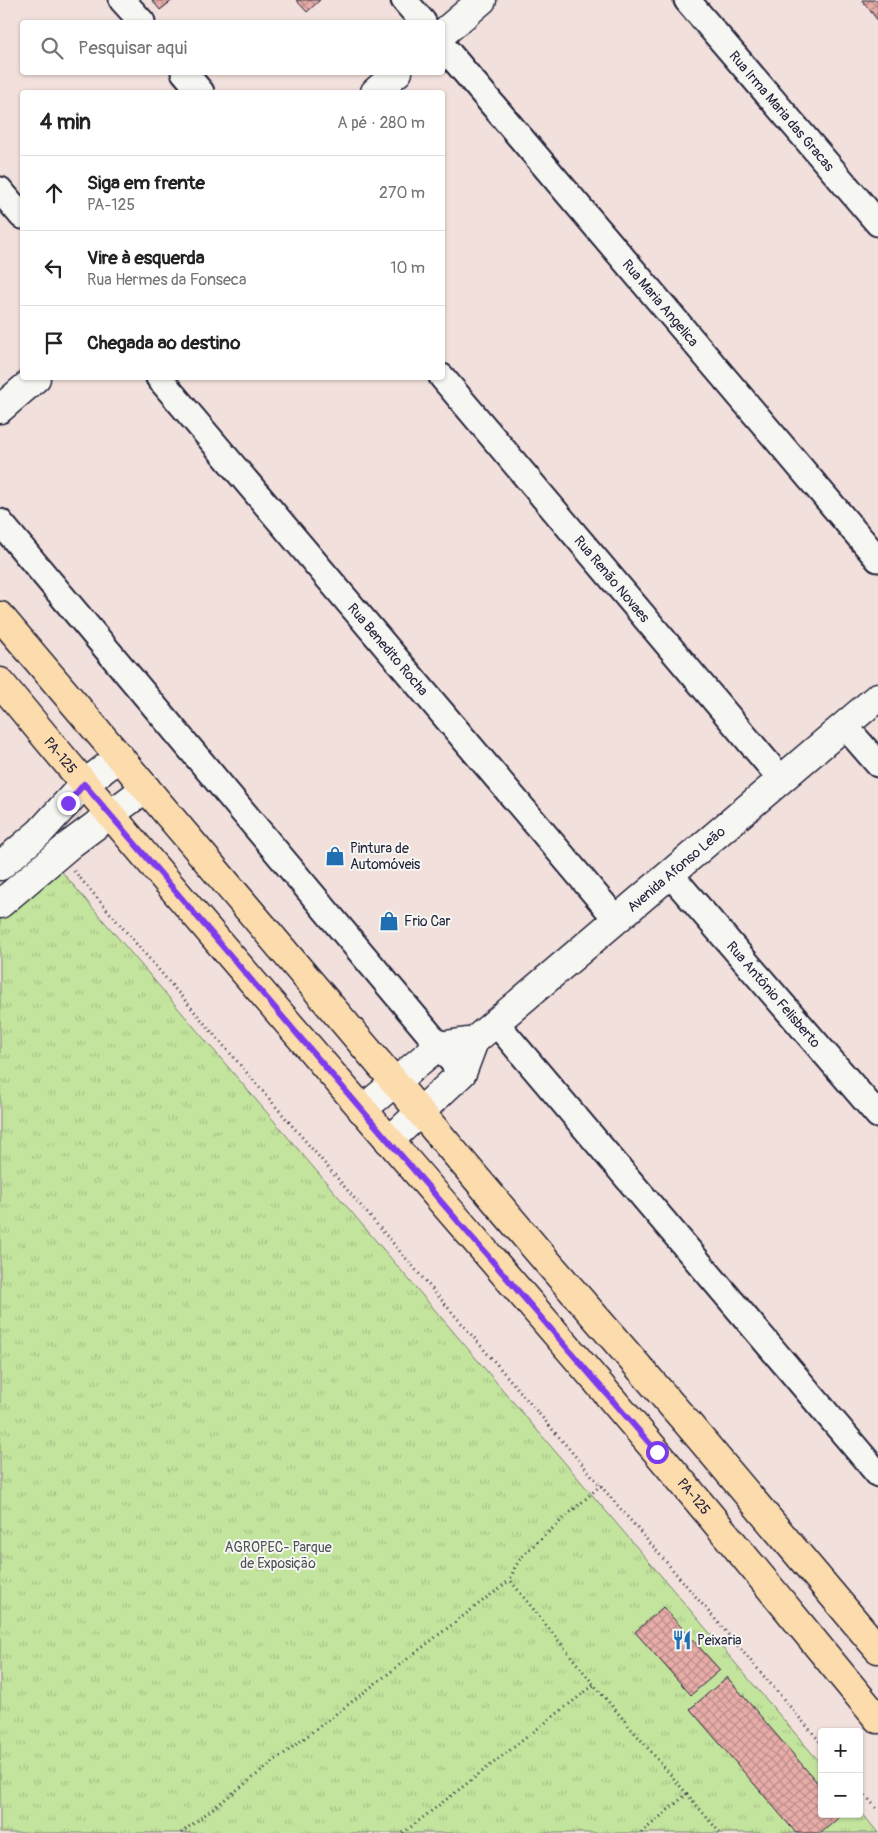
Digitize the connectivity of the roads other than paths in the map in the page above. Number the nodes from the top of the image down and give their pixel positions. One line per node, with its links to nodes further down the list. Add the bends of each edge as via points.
1 (122, 0): 5 (street)
2 (404, 0): 6 (street)
3 (482, 0): 7 (street)
4 (688, 0): 15 (street, Rua Irma Maria das Gracas)
5 (140, 20)
6 (421, 20)
7 (445, 31)
8 (445, 49): 21 (street, Rua Maria Angelica)
9 (187, 75): 11 (street)
10 (395, 75): 12 (street)
11 (199, 90)
12 (377, 90)
13 (0, 190): 14 (street)
14 (20, 214)
15 (878, 223)
16 (34, 380): 19 (street)
17 (161, 380): 35 (street, Rua Benedito Rocha)
18 (445, 380): 28 (street, Rua Renão Novaes)
19 (0, 409)
20 (0, 522): 38 (street)
21 (878, 560)
22 (0, 616): 26 (main road)
23 (0, 682): 29 (main road, PA-125 / PA-125)
24 (878, 697): 25 (street, Avenida Afonso Leão)
25 (845, 726): 27 (street); 28 (street, Avenida Afonso Leão)
26 (120, 757): 29 (street); 30 (main road)
27 (878, 764)
28 (782, 779): 33 (street, Avenida Afonso Leão)
29 (84, 784): 31 (main road, PA-125 / PA-125); 32 (street, via 40,832)
30 (146, 788): 31 (street); 40 (main road)
31 (111, 815): 34 (street); 41 (main road, PA-125 / PA-125)
32 (0, 866)
33 (670, 874): 35 (street, Avenida Afonso Leão); 43 (street, Rua Antônio Felisberto)
34 (0, 904)
35 (617, 920): 36 (street, Avenida Afonso Leão)
36 (496, 1023): 37 (street, Avenida Afonso Leão); 49 (street)
37 (474, 1041): 38 (street); 39 (street)
38 (438, 1046): 39 (street); 40 (street)
39 (462, 1073): 42 (street)
40 (396, 1082): 41 (street); 42 (main road)
41 (362, 1110): 44 (main road, PA-125 / PA-125)
42 (421, 1112): 44 (street); 45 (main road)
43 (878, 1115)
44 (389, 1141): 46 (main road, PA-125 / PA-125)
45 (537, 1250): 46 (main road); 47 (main road)
46 (504, 1276): 48 (main road, PA-125 / PA-125)
47 (689, 1425): 48 (main road); 50 (main road)
48 (657, 1452): 51 (main road, PA-125 / PA-125)
49 (878, 1474)
50 (878, 1649)
51 (878, 1719)

